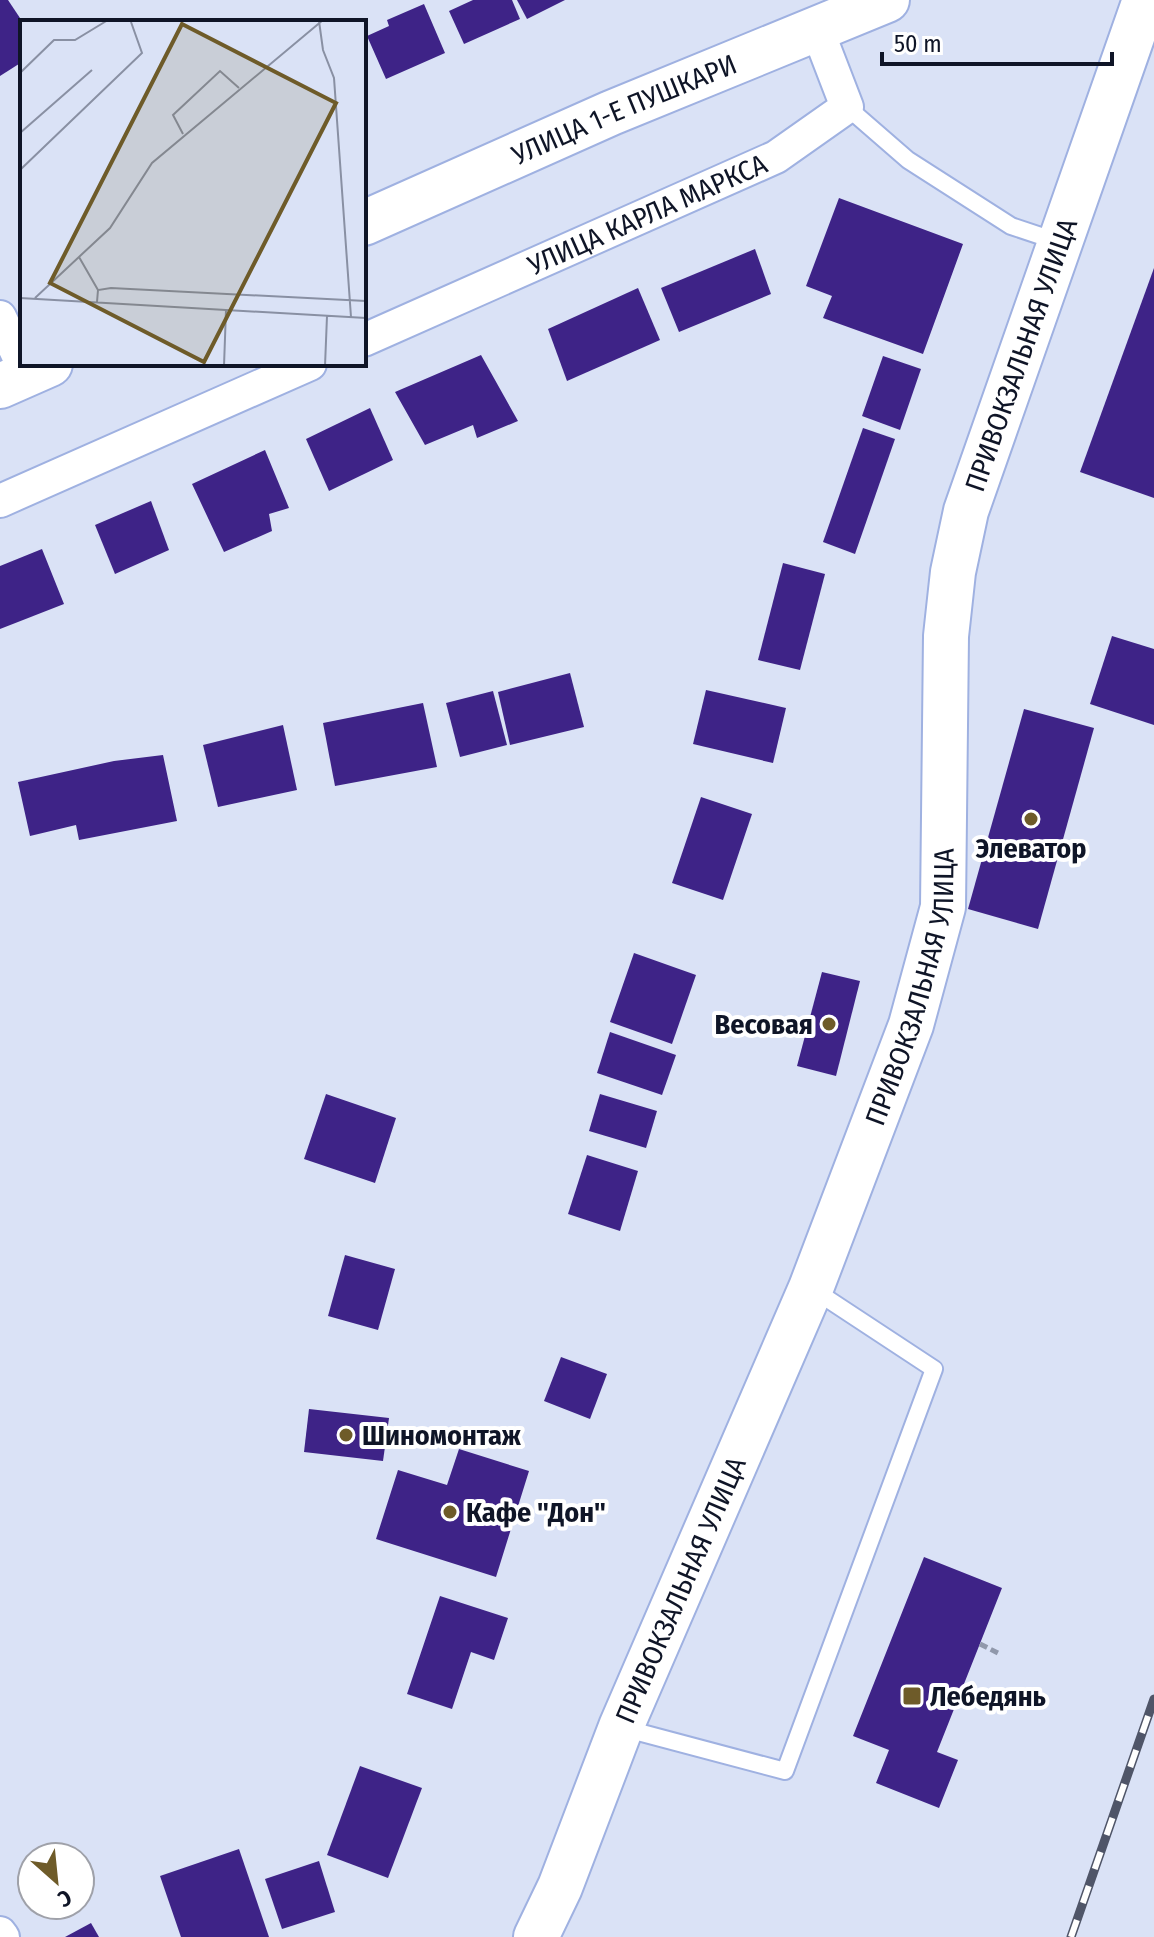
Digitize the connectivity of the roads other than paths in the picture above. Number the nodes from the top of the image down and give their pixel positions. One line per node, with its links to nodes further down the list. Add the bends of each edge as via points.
1 (887, 0): 4 (main road, УЛИЦА 1-Е ПУШКАРИ)
2 (1113, 0): 5 (main road)
3 (1145, 0): 5 (main road, ПРИВОКЗАЛЬНАЯ УЛИЦА)
4 (817, 29): 6 (street); 7 (main road, УЛИЦА 1-Е ПУШКАРИ)
5 (1125, 51): 8 (main road, ПРИВОКЗАЛЬНАЯ УЛИЦА)
6 (847, 107): 8 (lane, via 908,160 998,218); 10 (street, УЛИЦА КАРЛА МАРКСА, via 776,157)
7 (366, 222)
8 (1059, 242): 14 (main road, ПРИВОКЗАЛЬНАЯ УЛИЦА, via 966,511 953,572 946,636 943,907 911,1025)
9 (0, 317): 11 (street)
10 (366, 339)
11 (20, 361)
12 (305, 366): 13 (street)
13 (0, 501)
14 (811, 1288): 15 (main road, ПРИВОКЗАЛЬНАЯ УЛИЦА); 15 (lane, via 934,1369 785,1771)
15 (621, 1727): 16 (main road, ПРИВОКЗАЛЬНАЯ УЛИЦА)
16 (536, 1937)

